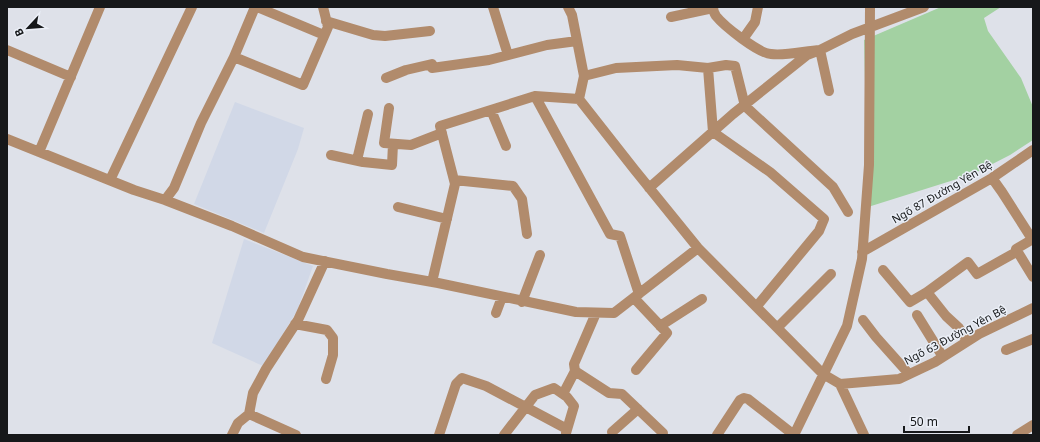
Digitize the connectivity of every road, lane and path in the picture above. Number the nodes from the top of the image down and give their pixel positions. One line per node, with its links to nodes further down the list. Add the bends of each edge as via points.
1 (100, 7): 24 (street)
2 (192, 7): 43 (street)
3 (256, 7): 15 (street); 21 (street)
4 (323, 7): 12 (street)
5 (493, 7): 20 (street)
6 (568, 7): 17 (street)
7 (713, 7): 11 (street); 16 (street, via 715,15 724,25)
8 (758, 7): 16 (street, via 755,22)
9 (870, 7): 13 (street)
10 (924, 7): 13 (street)
11 (671, 16)
12 (326, 21): 14 (street, via 373,35); 15 (street, via 328,27)
13 (870, 28): 19 (street); 54 (street, via 869,165)
14 (430, 31)
15 (324, 35): 21 (street, via 303,85)
16 (743, 39): 19 (street, via 769,54)
17 (577, 41): 20 (street, via 547,45); 23 (street)
18 (7, 50): 24 (street)
19 (820, 50): 26 (street); 29 (street, via 807,56)
20 (508, 55): 25 (street, via 489,60 406,70)
21 (234, 57): 46 (street, via 201,123 174,188)
22 (708, 68): 23 (street, via 677,64 623,68); 29 (street, via 735,66); 34 (street)
23 (584, 76): 28 (street)
24 (71, 77): 39 (street)
25 (386, 78)
26 (829, 91)
27 (535, 96): 28 (street); 31 (street); 62 (street, via 610,234 620,236)
28 (579, 99): 45 (street)
29 (745, 106): 34 (street); 48 (street, via 833,187)
30 (389, 108): 36 (street, via 384,143)
31 (491, 110): 33 (street, via 440,126); 37 (street)
32 (368, 114): 41 (street)
33 (442, 132): 36 (street, via 411,145); 44 (street)
34 (713, 132): 45 (street); 66 (street, via 770,172 824,219 819,231)
35 (7, 139): 39 (street)
36 (393, 144): 41 (street, via 392,165)
37 (506, 146)
38 (1033, 150): 42 (street, Ngõ 87 Đường Yên Bệ)
39 (39, 152): 43 (street)
40 (331, 155): 41 (street)
41 (357, 160)
42 (992, 178): 51 (street); 54 (street, Ngõ 87 Đường Yên Bệ)
43 (110, 180): 46 (street)
44 (454, 180): 49 (street); 50 (street, via 513,186 522,198)
45 (649, 188): 52 (street)
46 (165, 200): 56 (street, via 303,257)
47 (398, 208): 49 (street)
48 (848, 212)
49 (447, 219): 60 (street)
50 (527, 234)
51 (1032, 239): 53 (street, via 1016,248)
52 (698, 248): 62 (street); 66 (street)
53 (1018, 251): 59 (street); 61 (street, via 977,274 968,262)
54 (862, 252): 81 (street, via 848,326)
55 (540, 256): 65 (street)
56 (325, 261): 60 (street); 72 (street)
57 (883, 270): 61 (street, via 910,302)
58 (831, 274): 74 (street)
59 (1033, 278)
60 (432, 282): 63 (street)
61 (927, 292): 76 (street, via 959,328)
62 (636, 296): 69 (street, via 614,313); 73 (street)
63 (502, 297): 65 (street); 68 (street)
64 (702, 299): 73 (street)
65 (522, 302): 69 (street)
66 (757, 306): 74 (street)
67 (1033, 308): 76 (street, Ngõ 63 Đường Yên Bệ)
68 (496, 313)
69 (596, 313): 80 (street, via 574,364)
70 (917, 315): 78 (street)
71 (863, 320): 82 (street)
72 (295, 324): 83 (street, via 328,330 333,338 333,355); 88 (street, via 266,369 254,393)
73 (660, 326): 79 (street, via 667,333)
74 (778, 327): 81 (street)
75 (1033, 339): 77 (street)
76 (967, 341): 78 (street, Ngõ 63 Đường Yên Bệ)
77 (1006, 350)
78 (943, 356): 82 (street, Ngõ 63 Đường Yên Bệ)
79 (636, 370)
80 (575, 371): 85 (street); 87 (street, via 609,393 622,394)
81 (824, 374): 84 (street); 99 (street)
82 (909, 374): 84 (street, Ngõ 63 Đường Yên Bệ, via 899,379)
83 (326, 379)
84 (840, 384): 100 (street)
85 (563, 394): 86 (street, via 554,388 535,395); 91 (street, via 574,406)
86 (526, 406): 91 (street); 96 (street, via 486,386 462,378 456,384); 97 (street)
87 (638, 408): 92 (street); 93 (street)
88 (249, 414): 90 (street); 94 (street, via 238,423)
89 (1033, 425): 101 (street)
90 (275, 431): 95 (street)
91 (566, 432)
92 (612, 432)
93 (663, 433)
94 (232, 435)
95 (296, 435)
96 (439, 435)
97 (504, 435)
98 (717, 435): 99 (street, via 740,400 748,398)
99 (794, 435)
100 (864, 435)
101 (1017, 435)

